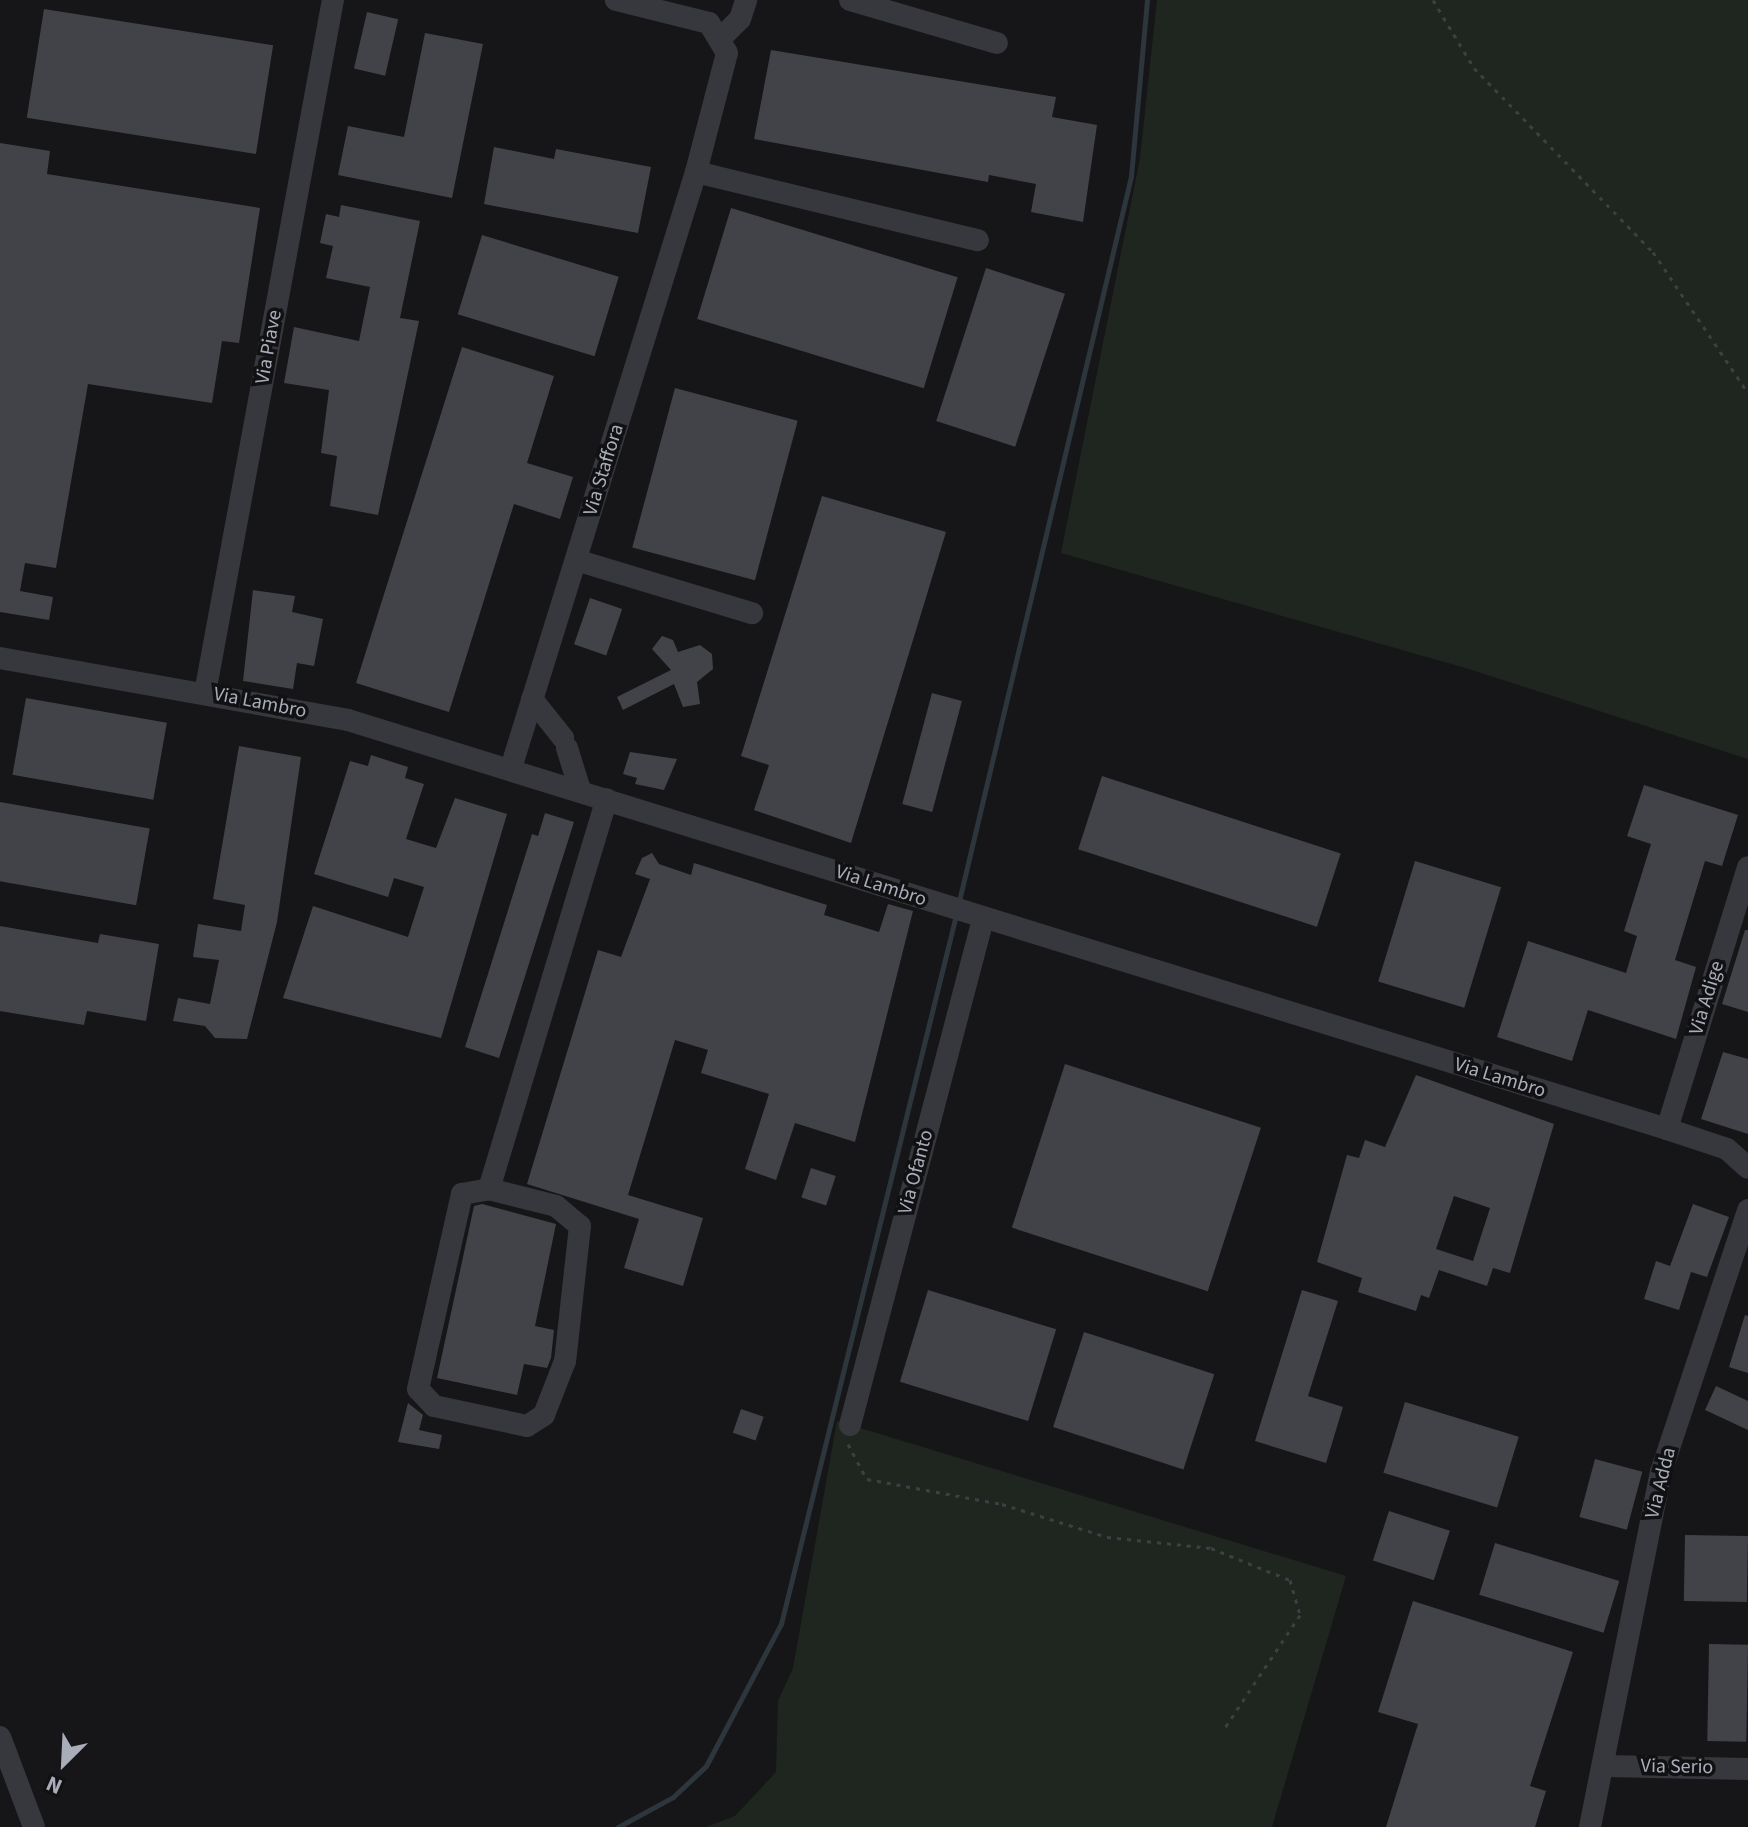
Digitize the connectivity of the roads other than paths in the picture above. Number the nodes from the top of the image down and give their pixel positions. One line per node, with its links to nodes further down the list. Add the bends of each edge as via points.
1 (333, 0): 12 (street, Via Piave)
2 (619, 0): 5 (street, via 709,23)
3 (746, 0): 5 (street, via 740,19)
4 (850, 0): 6 (street)
5 (722, 37): 7 (street, Via Staffora, via 724,75)
6 (997, 43)
7 (696, 172): 8 (street); 9 (street, Via Staffora)
8 (978, 240)
9 (576, 560): 10 (street); 13 (street, Via Staffora)
10 (752, 613)
11 (0, 658): 12 (street, Via Lambro)
12 (205, 693): 14 (street, Via Lambro, via 348,720)
13 (532, 699): 14 (street, Via Staffora); 15 (street, via 565,743)
14 (511, 768): 15 (street, Via Lambro)
15 (580, 790): 16 (street, Via Lambro)
16 (607, 799): 18 (street, Via Lambro); 21 (street)
17 (1748, 867): 19 (street, Via Adige)
18 (978, 917): 19 (street, Via Lambro); 23 (street, Via Ofanto)
19 (1667, 1129): 20 (street, Via Lambro, via 1727,1149)
20 (1747, 1165)
21 (489, 1189): 21 (street, via 462,1194 418,1389 434,1406 527,1426 544,1415 565,1361 580,1226 556,1206)
22 (1748, 1210): 25 (street, Via Adda, via 1661,1472)
23 (850, 1425)
24 (0, 1737): 27 (street)
25 (1606, 1766): 26 (street, Via Serio); 28 (street, Via Adda)
26 (1748, 1769)
27 (34, 1827)
28 (1590, 1827)

